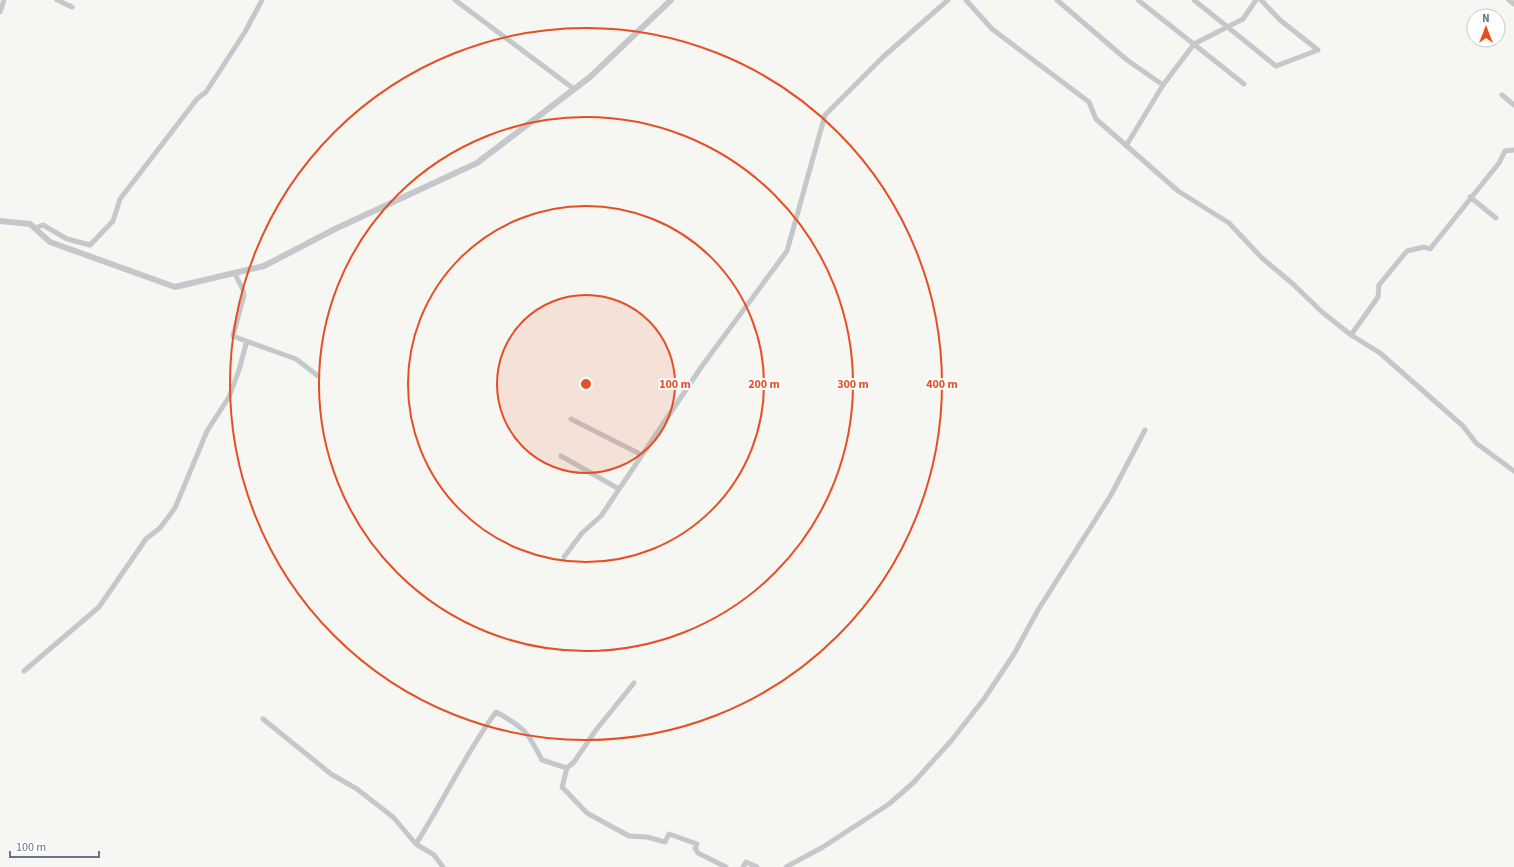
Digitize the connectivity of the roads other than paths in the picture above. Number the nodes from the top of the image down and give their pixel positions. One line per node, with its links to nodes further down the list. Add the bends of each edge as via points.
1 (4, 0): 16 (street)
2 (57, 0): 15 (street)
3 (262, 0): 29 (street, via 245,32 206,92 197,98 124,193 113,221 90,246 67,239 43,225)
4 (455, 0): 21 (street)
5 (671, 0): 21 (street)
6 (948, 0): 36 (street, via 883,57 825,115 787,251 702,366)
7 (966, 0): 24 (street, via 992,29 1089,102 1096,119)
8 (1057, 0): 20 (street, via 1127,60)
9 (1138, 0): 18 (street)
10 (1194, 0): 17 (street)
11 (1256, 0): 17 (street, via 1243,19)
12 (1261, 0): 17 (street, via 1280,20 1318,50 1276,66)
13 (1509, 0): 14 (street)
14 (1514, 4)
15 (72, 7)
16 (0, 12)
17 (1227, 27): 18 (street)
18 (1194, 44): 19 (street); 20 (street)
19 (1244, 84)
20 (1163, 85): 24 (street)
21 (574, 89): 30 (street, via 477,163 335,229 264,266)
22 (1502, 95): 23 (street)
23 (1514, 105)
24 (1126, 146): 31 (street, via 1178,191 1230,223 1262,258)
25 (1514, 150): 26 (street, via 1505,151 1499,163)
26 (1470, 197): 27 (street); 31 (street, via 1430,249 1424,247 1407,251 1379,285 1378,297)
27 (1496, 218)
28 (0, 222): 29 (street, via 30,224)
29 (35, 228): 30 (street, via 50,242 175,287)
30 (235, 274): 32 (street, via 244,295 233,336)
31 (1351, 335): 38 (street, via 1380,354 1463,426 1476,443)
32 (246, 341): 33 (street, via 296,359); 41 (street, via 229,397 207,431 175,508 160,528 146,539 99,607)
33 (318, 376)
34 (571, 419): 36 (street)
35 (1145, 430): 50 (street, via 1111,495 1038,610 1014,654 984,699 951,741 913,783 889,804 823,847)
36 (642, 455): 39 (street)
37 (561, 456): 39 (street)
38 (1514, 471)
39 (619, 489): 40 (street, via 601,516 582,533)
40 (564, 557)
41 (24, 671)
42 (634, 683): 44 (street)
43 (263, 719): 45 (street, via 331,774 358,789 393,817)
44 (567, 768): 45 (street, via 542,760 530,737 520,725 496,712 475,740); 47 (street, via 562,787 587,813 629,836 665,842 669,834 697,844 695,848 698,853)
45 (416, 844): 46 (street, via 434,855)
46 (443, 867)
47 (726, 867)
48 (743, 867): 49 (street, via 746,862)
49 (757, 867)
50 (786, 867)

